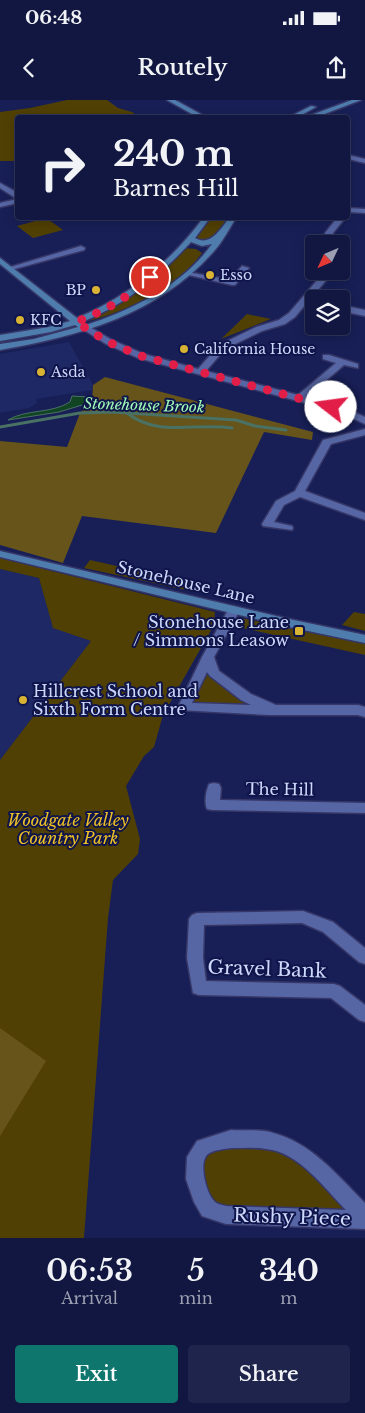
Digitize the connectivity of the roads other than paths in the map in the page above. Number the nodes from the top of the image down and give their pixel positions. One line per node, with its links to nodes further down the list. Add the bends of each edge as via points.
1 (170, 100): 5 (main road)
2 (355, 101): 3 (main road); 7 (main road)
3 (365, 101)
4 (319, 105): 6 (main road)
5 (199, 115)
6 (297, 115)
7 (315, 115)
8 (350, 157): 9 (street)
9 (363, 159)
10 (0, 185): 11 (street)
11 (15, 194)
12 (15, 201): 13 (street)
13 (0, 205)
14 (350, 210): 15 (street)
15 (365, 211)
16 (204, 220): 21 (main road)
17 (231, 220): 19 (main road)
18 (339, 220): 20 (street)
19 (226, 231): 21 (main road, via 208,243); 24 (main road)
20 (329, 235)
21 (190, 238): 23 (main road)
22 (81, 248): 26 (street)
23 (181, 248): 24 (main road, via 202,248); 33 (main road, via 137,290)
24 (209, 253): 28 (main road)
25 (0, 260): 26 (main road)
26 (11, 268): 31 (main road)
27 (246, 268): 28 (street, via 232,284)
28 (188, 274): 35 (main road, via 148,302)
29 (305, 305): 41 (street, via 282,322 222,347)
30 (350, 310): 32 (street)
31 (63, 311): 33 (main road); 34 (main road)
32 (365, 313)
33 (97, 314): 34 (main road)
34 (76, 322): 35 (main road); 36 (main road)
35 (85, 328): 37 (main road); 41 (street, via 141,356)
36 (0, 338)
37 (0, 347)
38 (326, 357): 39 (street)
39 (342, 362): 40 (street); 42 (street)
40 (355, 366)
41 (200, 372): 42 (street)
42 (300, 398): 43 (street, via 342,410)
43 (365, 421)
44 (365, 432): 45 (street, via 328,442)
45 (299, 493): 46 (street); 47 (street, via 280,504 267,524)
46 (365, 518)
47 (288, 528)
48 (0, 554): 49 (main road, Stonehouse Lane)
49 (234, 610): 50 (main road, Stonehouse Lane); 51 (street)
50 (365, 639)
51 (208, 657): 52 (street, via 214,673 246,697); 52 (street, via 184,707)
52 (274, 710): 53 (street)
53 (365, 712)
54 (214, 788): 55 (street, The Hill, via 212,805)
55 (365, 808)
56 (365, 957): 57 (street, Gravel Bank, via 328,927 303,917 197,919 195,958 199,988 334,992)
57 (365, 1015)
58 (365, 1216): 59 (street, Rushy Piece, via 308,1159 289,1147 268,1140 230,1139 203,1147 196,1157 195,1179 200,1196 209,1209 226,1215)
59 (365, 1220)

